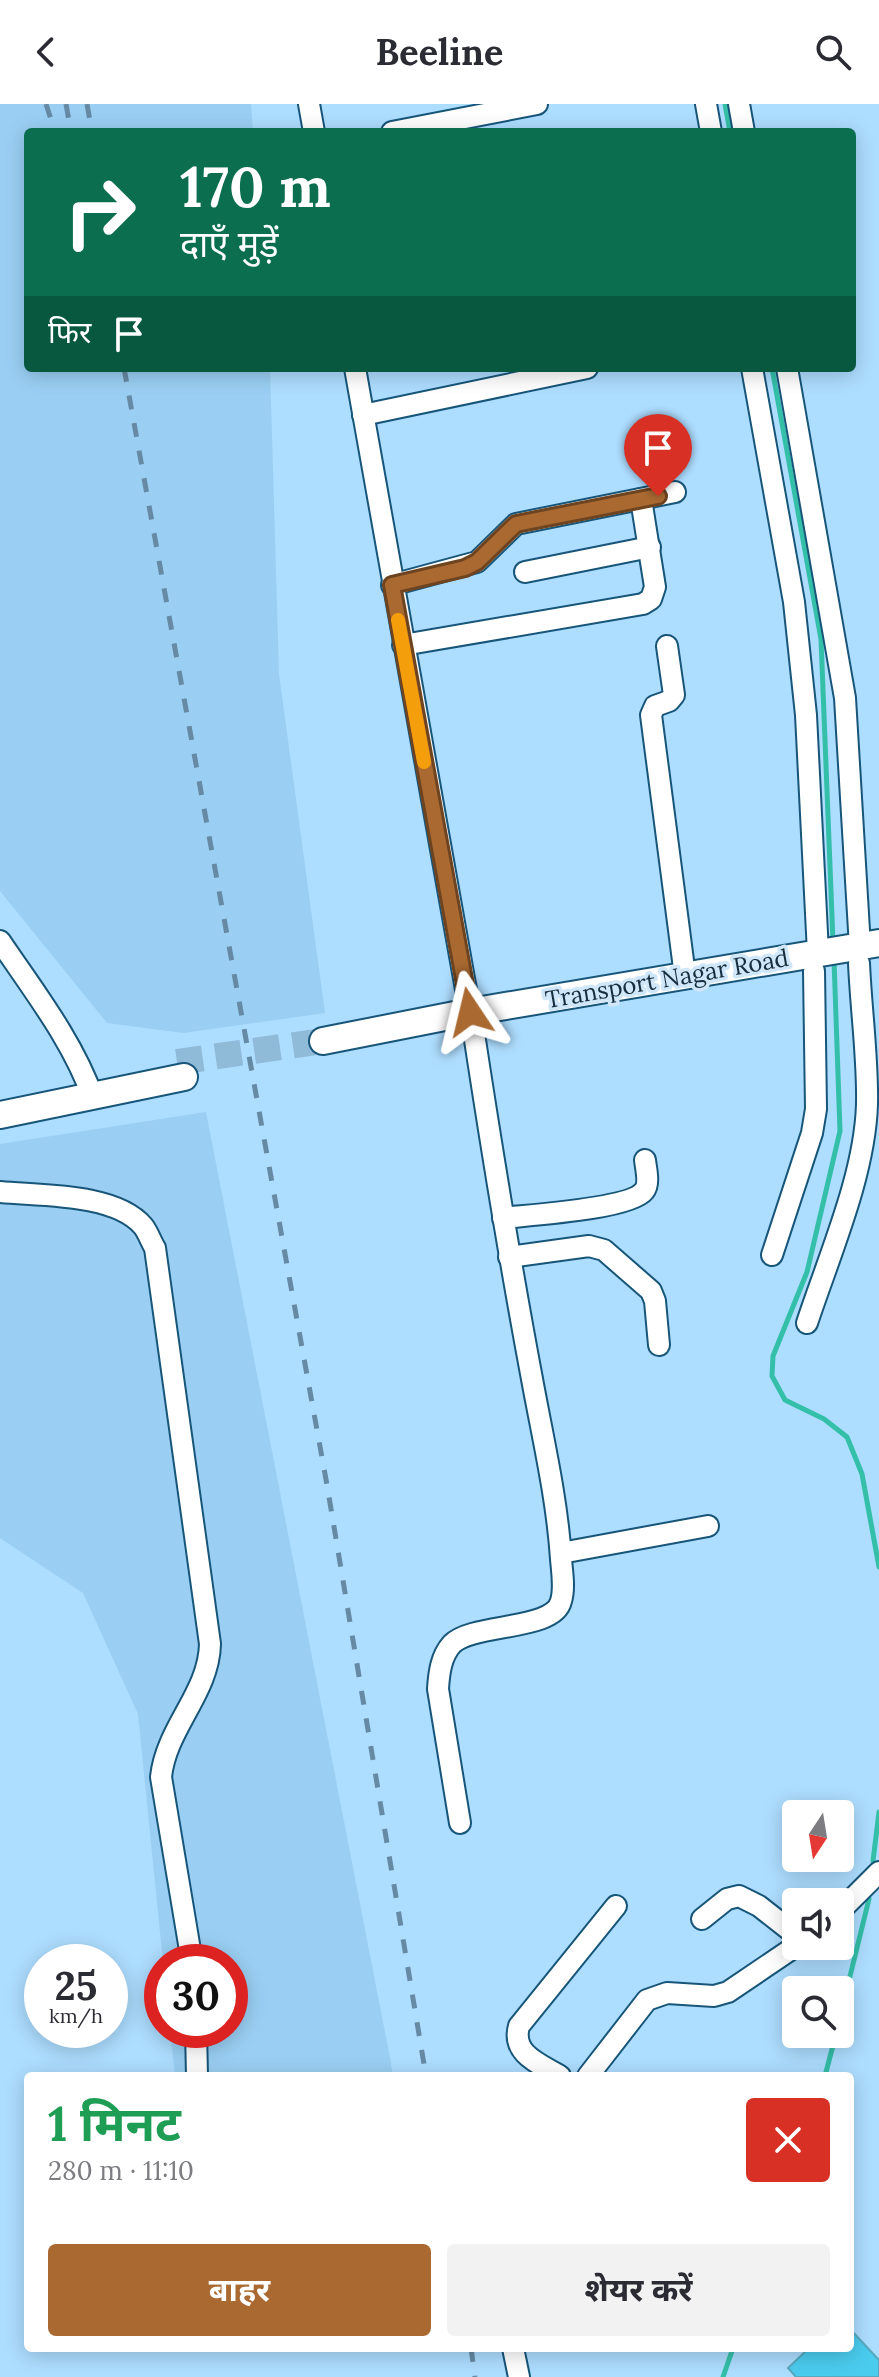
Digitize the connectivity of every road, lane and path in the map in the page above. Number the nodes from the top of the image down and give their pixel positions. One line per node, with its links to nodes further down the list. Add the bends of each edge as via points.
1 (309, 104): 5 (street)
2 (537, 104): 6 (street)
3 (706, 104): 7 (street)
4 (739, 104): 8 (street)
5 (313, 128)
6 (413, 128)
7 (710, 128)
8 (743, 128)
9 (356, 372): 13 (street)
10 (568, 372): 13 (street)
11 (753, 372): 23 (street, via 797,630)
12 (788, 372): 22 (street, via 845,698)
13 (363, 415): 18 (street)
14 (675, 492): 15 (street)
15 (641, 499): 16 (street); 18 (street, via 516,524 465,568)
16 (650, 547): 17 (street); 19 (street, via 655,587 643,604)
17 (525, 572)
18 (392, 585): 19 (street)
19 (403, 645): 25 (street)
20 (667, 646): 24 (street, via 674,695 655,706 651,715)
21 (0, 941): 28 (street)
22 (864, 954): 23 (main road); 36 (street, via 863,1135)
23 (819, 962): 24 (main road, Transport Nagar Road); 25 (main road); 34 (street, via 816,1109)
24 (685, 976): 25 (main road, Transport Nagar Road)
25 (471, 1020): 26 (main road, Transport Nagar Road); 33 (street)
26 (323, 1047)
27 (180, 1070): 28 (main road)
28 (90, 1090): 29 (main road); 30 (main road)
29 (0, 1097)
30 (0, 1115)
31 (645, 1160): 33 (street, via 647,1187 631,1199)
32 (0, 1192): 46 (street, via 87,1200 124,1212 143,1227 155,1248 210,1644 210,1663 169,1742 161,1777)
33 (503, 1218): 35 (street)
34 (772, 1255)
35 (509, 1257): 37 (street, via 589,1246 604,1250 651,1291); 39 (street)
36 (807, 1323)
37 (659, 1345)
38 (708, 1526): 39 (street)
39 (561, 1553): 40 (street, via 562,1600 553,1612 462,1637 443,1660 438,1689)
40 (460, 1823)
41 (879, 1872): 42 (street)
42 (854, 1897)
43 (616, 1906): 50 (street, via 519,2026 518,2044 524,2054)
44 (702, 1919): 45 (street, via 739,1896)
45 (782, 1924)
46 (189, 1944)
47 (782, 1955): 51 (street, via 728,1992 667,1993 647,2000)
48 (196, 2048): 49 (street)
49 (197, 2072)
50 (553, 2072)
51 (591, 2072)
52 (514, 2352): 53 (street)
53 (519, 2377)

